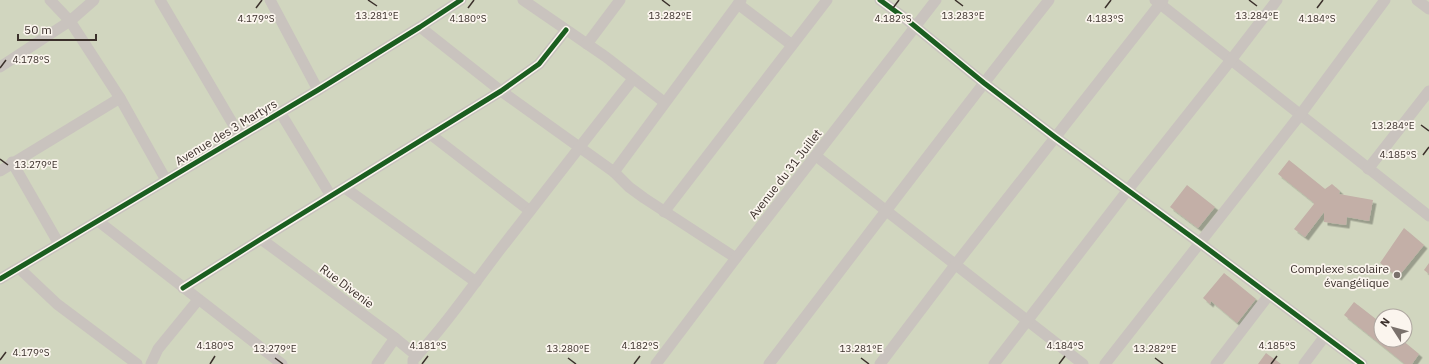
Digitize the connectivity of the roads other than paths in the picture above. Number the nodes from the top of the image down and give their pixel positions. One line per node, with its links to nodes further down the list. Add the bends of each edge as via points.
1 (50, 0): 18 (street)
2 (94, 0): 18 (street)
3 (160, 0): 36 (street)
4 (461, 0): 19 (street, Avenue des 3 Martyrs)
5 (524, 0): 21 (street)
6 (620, 0): 22 (street)
7 (827, 0): 23 (street)
8 (880, 0): 20 (street)
9 (936, 0): 20 (street, Avenue du 31 Juillet)
10 (1049, 0): 27 (street)
11 (1277, 0): 24 (street)
12 (1386, 0): 34 (street)
13 (1417, 0): 17 (street)
14 (274, 1): 28 (street)
15 (1159, 1): 24 (street); 37 (street)
16 (739, 2): 23 (street); 32 (street)
17 (1429, 9)
18 (70, 21): 25 (street); 31 (street)
19 (420, 27): 28 (street, Avenue des 3 Martyrs); 29 (street)
20 (916, 27): 27 (street); 39 (street, Avenue du 31 Juillet)
21 (566, 30): 22 (street); 29 (street, via 538,64)
22 (587, 44): 26 (street)
23 (792, 45): 50 (street)
24 (1231, 60): 34 (street); 46 (street)
25 (0, 67)
26 (634, 79): 32 (street); 38 (street)
27 (984, 83): 37 (street); 49 (street)
28 (318, 90): 33 (street, Avenue des 3 Martyrs)
29 (501, 91): 35 (street); 38 (street)
30 (1429, 91): 41 (street)
31 (120, 98): 40 (street); 44 (street)
32 (664, 102): 43 (street)
33 (280, 112): 36 (street, Avenue des 3 Martyrs); 47 (street)
34 (1300, 115): 41 (street); 54 (street)
35 (430, 134): 45 (street); 48 (street)
36 (240, 136): 44 (street, Avenue des 3 Martyrs)
37 (1055, 137): 46 (street); 57 (street)
38 (579, 148): 43 (street); 48 (street)
39 (816, 156): 49 (street); 56 (street, Avenue du 31 Juillet)
40 (12, 162): 42 (street); 55 (street)
41 (1368, 169): 51 (street)
42 (0, 171)
43 (614, 172): 50 (street, via 629,187)
44 (166, 180): 52 (street, Avenue des 3 Martyrs)
45 (345, 188): 47 (street); 60 (street)
46 (1126, 191): 54 (street); 64 (street)
47 (331, 196): 53 (street)
48 (530, 211): 60 (street)
49 (887, 211): 57 (street); 73 (street)
50 (664, 212): 56 (street)
51 (1429, 216)
52 (98, 221): 55 (street, Avenue des 3 Martyrs); 61 (street)
53 (261, 239): 61 (street); 66 (street, Rue Divenie)
54 (1200, 243): 62 (street); 77 (street)
55 (59, 244): 58 (street, Avenue des 3 Martyrs)
56 (736, 258): 72 (street, Avenue du 31 Juillet)
57 (955, 265): 64 (street); 74 (street)
58 (20, 269): 59 (street, Avenue des 3 Martyrs); 68 (street, via 57,304)
59 (0, 279)
60 (476, 282): 67 (street)
61 (183, 288): 63 (street)
62 (1269, 294): 65 (street); 78 (street)
63 (198, 300): 69 (street, via 158,348); 70 (street)
64 (1027, 321): 75 (street); 76 (street)
65 (1325, 336): 79 (street); 80 (street)
66 (395, 338): 67 (street, Rue Divenie); 71 (street)
67 (415, 360)
68 (138, 364)
69 (151, 364)
70 (282, 364)
71 (377, 364)
72 (656, 364)
73 (768, 364)
74 (880, 364)
75 (994, 364)
76 (1083, 364)
77 (1106, 364)
78 (1216, 364)
79 (1304, 364)
80 (1362, 364)

